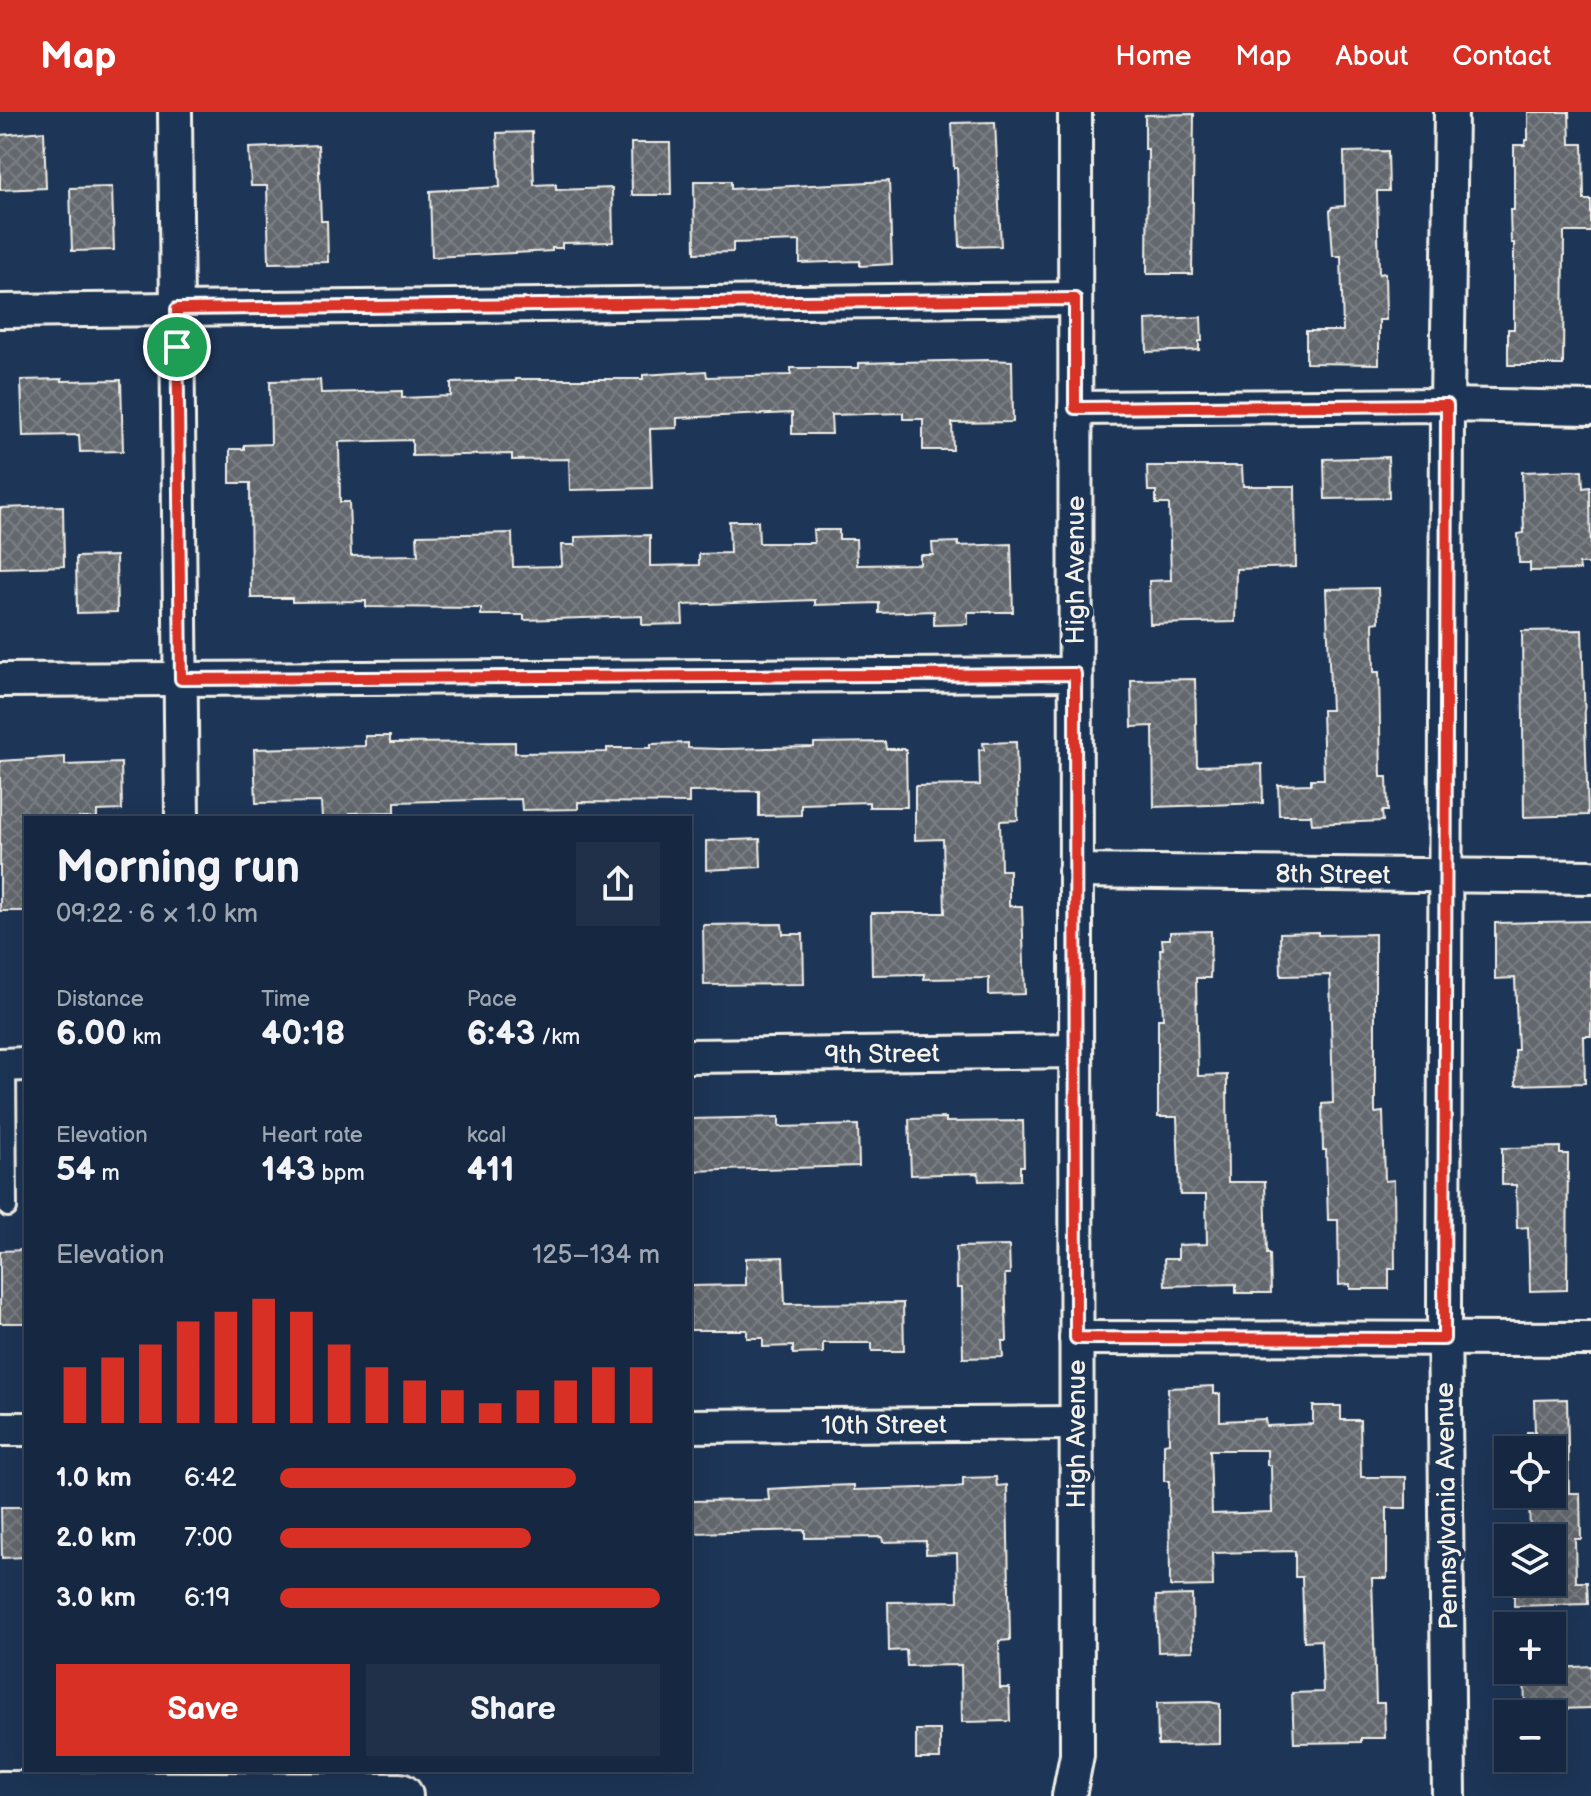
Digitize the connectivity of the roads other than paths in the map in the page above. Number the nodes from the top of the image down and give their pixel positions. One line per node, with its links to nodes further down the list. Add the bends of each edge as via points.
1 (175, 112): 5 (street)
2 (1075, 112): 4 (street, High Avenue)
3 (1451, 112): 7 (street, Pennsylvania Avenue)
4 (1075, 299): 5 (street); 8 (street, High Avenue)
5 (177, 309): 6 (street); 11 (street)
6 (0, 311)
7 (1447, 405): 8 (street); 9 (street); 15 (street, Pennsylvania Avenue)
8 (1075, 408): 10 (street, High Avenue)
9 (1591, 408)
10 (1075, 674): 11 (street); 14 (street, High Avenue)
11 (181, 679): 12 (street); 13 (street)
12 (0, 680)
13 (182, 816)
14 (1075, 871): 15 (street, 8th Street); 17 (street, High Avenue)
15 (1446, 875): 16 (street, 8th Street); 22 (street, Pennsylvania Avenue)
16 (1591, 877)
17 (1076, 1051): 18 (street, 9th Street); 21 (street, High Avenue)
18 (692, 1056)
19 (11, 1065): 20 (lane)
20 (8, 1208)
21 (1076, 1338): 22 (street); 24 (street, High Avenue)
22 (1444, 1339): 23 (street); 34 (street, Pennsylvania Avenue)
23 (1591, 1339)
24 (1076, 1423): 25 (street, 10th Street); 33 (street, High Avenue, via 1077,1755)
25 (692, 1426)
26 (0, 1429): 27 (street)
27 (24, 1429)
28 (193, 1772): 30 (street)
29 (0, 1794): 30 (main road)
30 (193, 1795): 31 (main road)
31 (321, 1796): 32 (main road)
32 (400, 1796)
33 (1069, 1796)
34 (1449, 1796)

